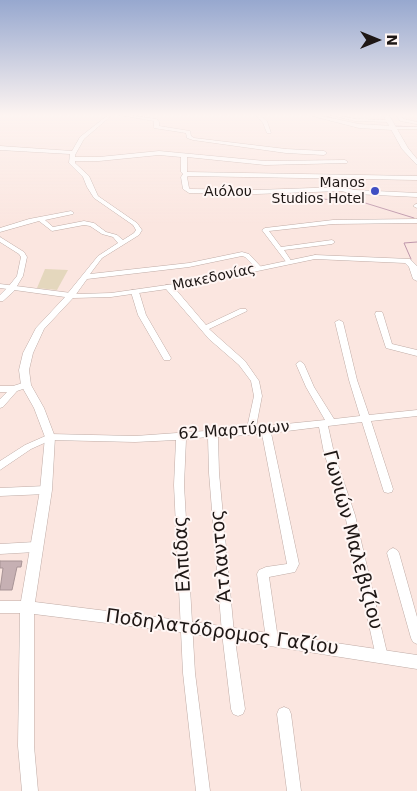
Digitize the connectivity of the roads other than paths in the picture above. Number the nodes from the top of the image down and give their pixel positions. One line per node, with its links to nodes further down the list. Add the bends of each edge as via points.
1 (35, 152): 6 (street)
2 (74, 152): 6 (street)
3 (321, 152): 4 (street)
4 (324, 152)
5 (408, 152): 9 (main road)
6 (72, 156): 7 (street, via 99,159 157,153); 19 (street, via 73,165 86,176 94,196 139,228 136,234)
7 (184, 156): 8 (street, via 265,163); 10 (street)
8 (345, 162)
9 (417, 163)
10 (186, 174): 11 (street); 12 (street, via 186,190)
11 (417, 178)
12 (189, 191): 13 (street, Αιόλου, via 341,189)
13 (417, 195)
14 (71, 213): 15 (street)
15 (40, 219): 17 (street); 19 (street, via 52,229 84,223 94,225)
16 (417, 221): 21 (street, via 333,222 266,230)
17 (0, 230)
18 (0, 239): 27 (street, via 24,256 23,269)
19 (122, 242): 24 (street, via 98,259)
20 (332, 242): 21 (street)
21 (279, 249): 22 (street)
22 (289, 262): 23 (street, Μακεδονίας); 25 (street, Μακεδονίας, via 315,258 405,261 411,263)
23 (259, 268): 24 (street, via 242,254 189,265); 28 (street, Μακεδονίας)
24 (86, 276): 30 (street)
25 (417, 279)
26 (0, 286): 27 (street, Μακεδονίας)
27 (12, 287): 30 (street, Μακεδονίας); 31 (street)
28 (169, 287): 29 (street, Μακεδονίας); 35 (street)
29 (135, 292): 30 (street, Μακεδονίας); 37 (street, via 142,316)
30 (71, 295): 39 (street, via 43,324 33,341)
31 (0, 299)
32 (243, 311): 35 (street)
33 (379, 314): 36 (street, via 389,346)
34 (339, 322): 43 (street)
35 (205, 328): 45 (street, via 242,363 255,381 258,396)
36 (417, 353)
37 (167, 358)
38 (300, 364): 44 (street, Γωνιών Μαλεβιζίου)
39 (20, 387): 40 (street); 41 (street); 49 (street, via 39,408)
40 (0, 389)
41 (0, 405)
42 (417, 413): 43 (street, 62 Μαρτύρων)
43 (366, 417): 44 (street, 62 Μαρτύρων); 51 (street)
44 (327, 423): 46 (street, 62 Μαρτύρων); 63 (street, Γωνιών Μαλεβιζίου, via 329,453 352,524)
45 (251, 430): 46 (street, 62 Μαρτύρων); 47 (street, 62 Μαρτύρων)
46 (266, 430): 62 (street, via 293,567 262,574)
47 (213, 433): 48 (street, 62 Μαρτύρων); 60 (street, Άτλαντος)
48 (181, 436): 49 (street, 62 Μαρτύρων, via 135,439); 59 (street, Ελπίδας, via 180,493)
49 (50, 437): 50 (street); 52 (street)
50 (0, 466)
51 (388, 489)
52 (46, 490): 53 (street); 54 (street)
53 (0, 492)
54 (35, 548): 55 (street); 58 (street)
55 (0, 549)
56 (393, 553): 61 (street)
57 (0, 606): 58 (street, Ποδηλατόδρομος Γαζίου)
58 (27, 607): 59 (street, Ποδηλατόδρομος Γαζίου); 67 (street, via 26,746)
59 (187, 627): 60 (street, Ποδηλατόδρομος Γαζίου); 68 (street, Ελπίδας)
60 (228, 633): 62 (street, Ποδηλατόδρομος Γαζίου); 65 (street, Άτλαντος)
61 (417, 638)
62 (272, 639): 63 (street, Ποδηλατόδρομος Γαζίου)
63 (382, 656): 64 (street, Ποδηλατόδρομος Γαζίου)
64 (417, 662)
65 (238, 709)
66 (284, 714): 69 (street)
67 (30, 791)
68 (203, 791)
69 (294, 791)

